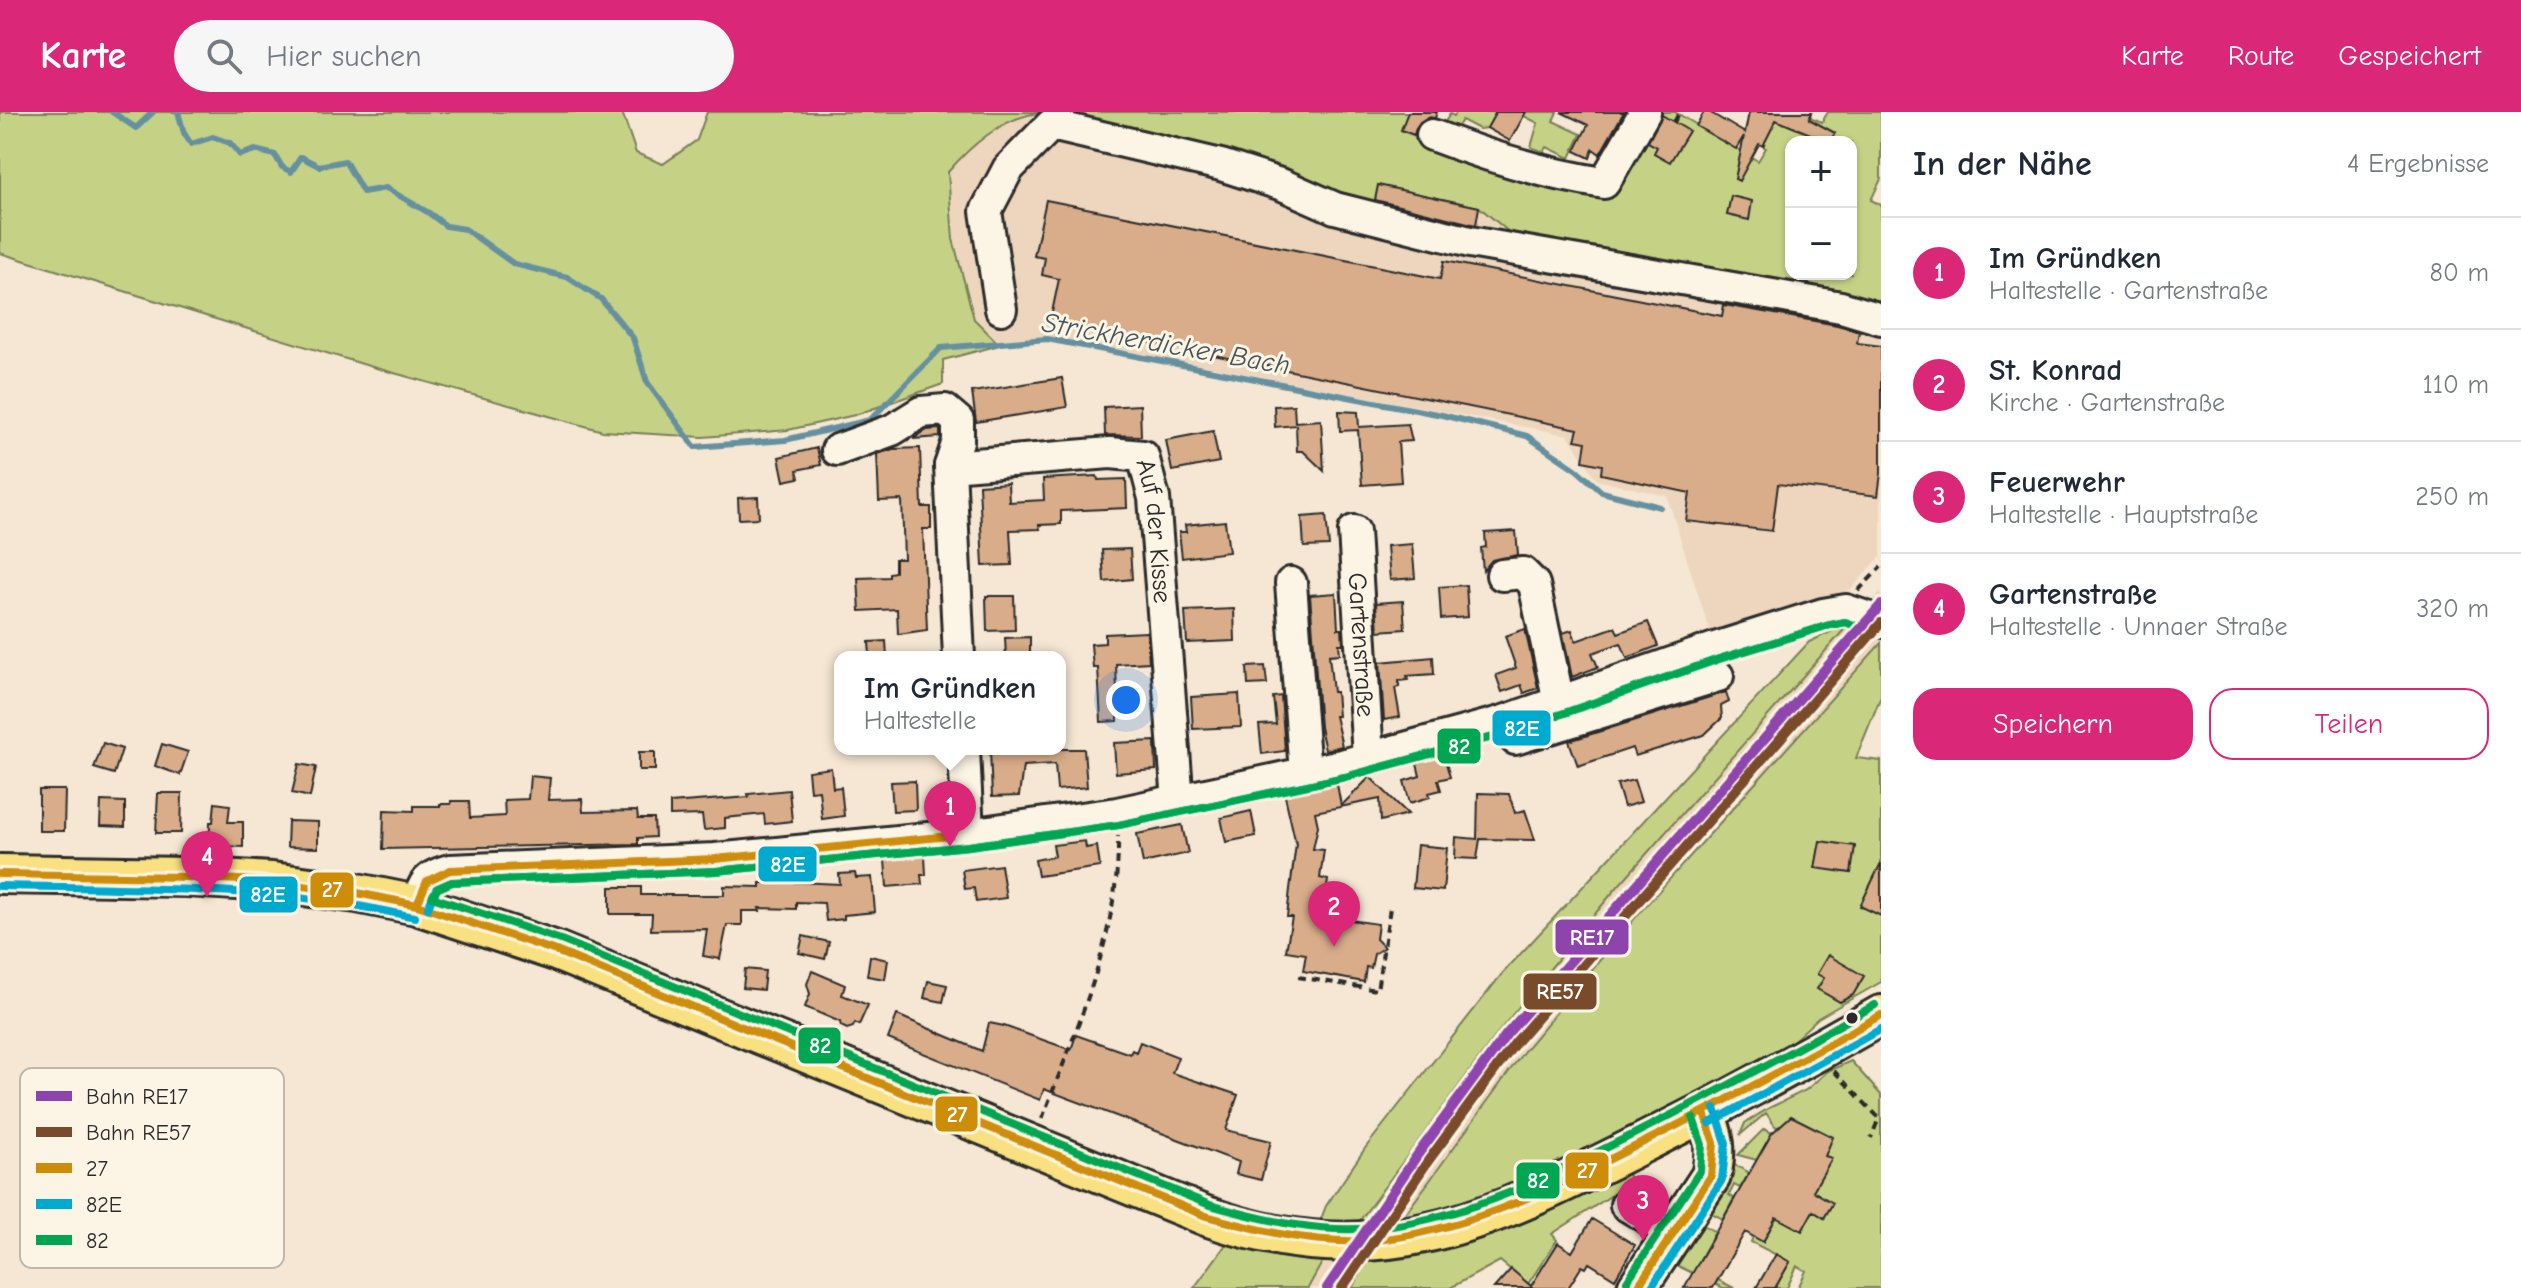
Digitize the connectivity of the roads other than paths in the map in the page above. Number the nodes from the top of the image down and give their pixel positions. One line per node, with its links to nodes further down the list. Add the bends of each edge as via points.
1 (1645, 112): 2 (street, via 1604,183 1570,178)
2 (1432, 135)
3 (1001, 309): 4 (street, via 986,211 1008,169 1051,125 1221,165 1335,208 1410,228 1841,307)
4 (1881, 319)
5 (837, 450): 6 (street, via 892,430 921,412 945,410 958,421)
6 (950, 466): 11 (street); 18 (street, Auf der Kisse, via 1110,453 1143,456 1154,498)
7 (1354, 531): 16 (street, Gartenstraße)
8 (1502, 575): 13 (street, via 1523,573 1534,584)
9 (1291, 583): 17 (street)
10 (1881, 622): 13 (street, Gartenstraße, via 1837,610)
11 (959, 651)
12 (1718, 676): 14 (street, via 1515,739)
13 (1559, 702): 14 (street, Gartenstraße)
14 (1501, 722): 16 (street, Gartenstraße)
15 (964, 755): 19 (street)
16 (1368, 757): 17 (street, Gartenstraße)
17 (1305, 773): 18 (street, Gartenstraße)
18 (1178, 801): 19 (street, Gartenstraße)
19 (968, 834): 21 (street, Gartenstraße, via 715,859 450,870 423,884)
20 (0, 874): 21 (main road, via 272,882)
21 (417, 905): 23 (main road, via 556,951 1232,1225 1286,1238 1336,1242 1437,1232 1558,1186)
22 (1881, 1015): 23 (main road)
23 (1704, 1113): 25 (main road, via 1713,1131 1714,1167)
24 (1626, 1205): 25 (street)
25 (1673, 1233): 26 (main road)
26 (1637, 1288)

